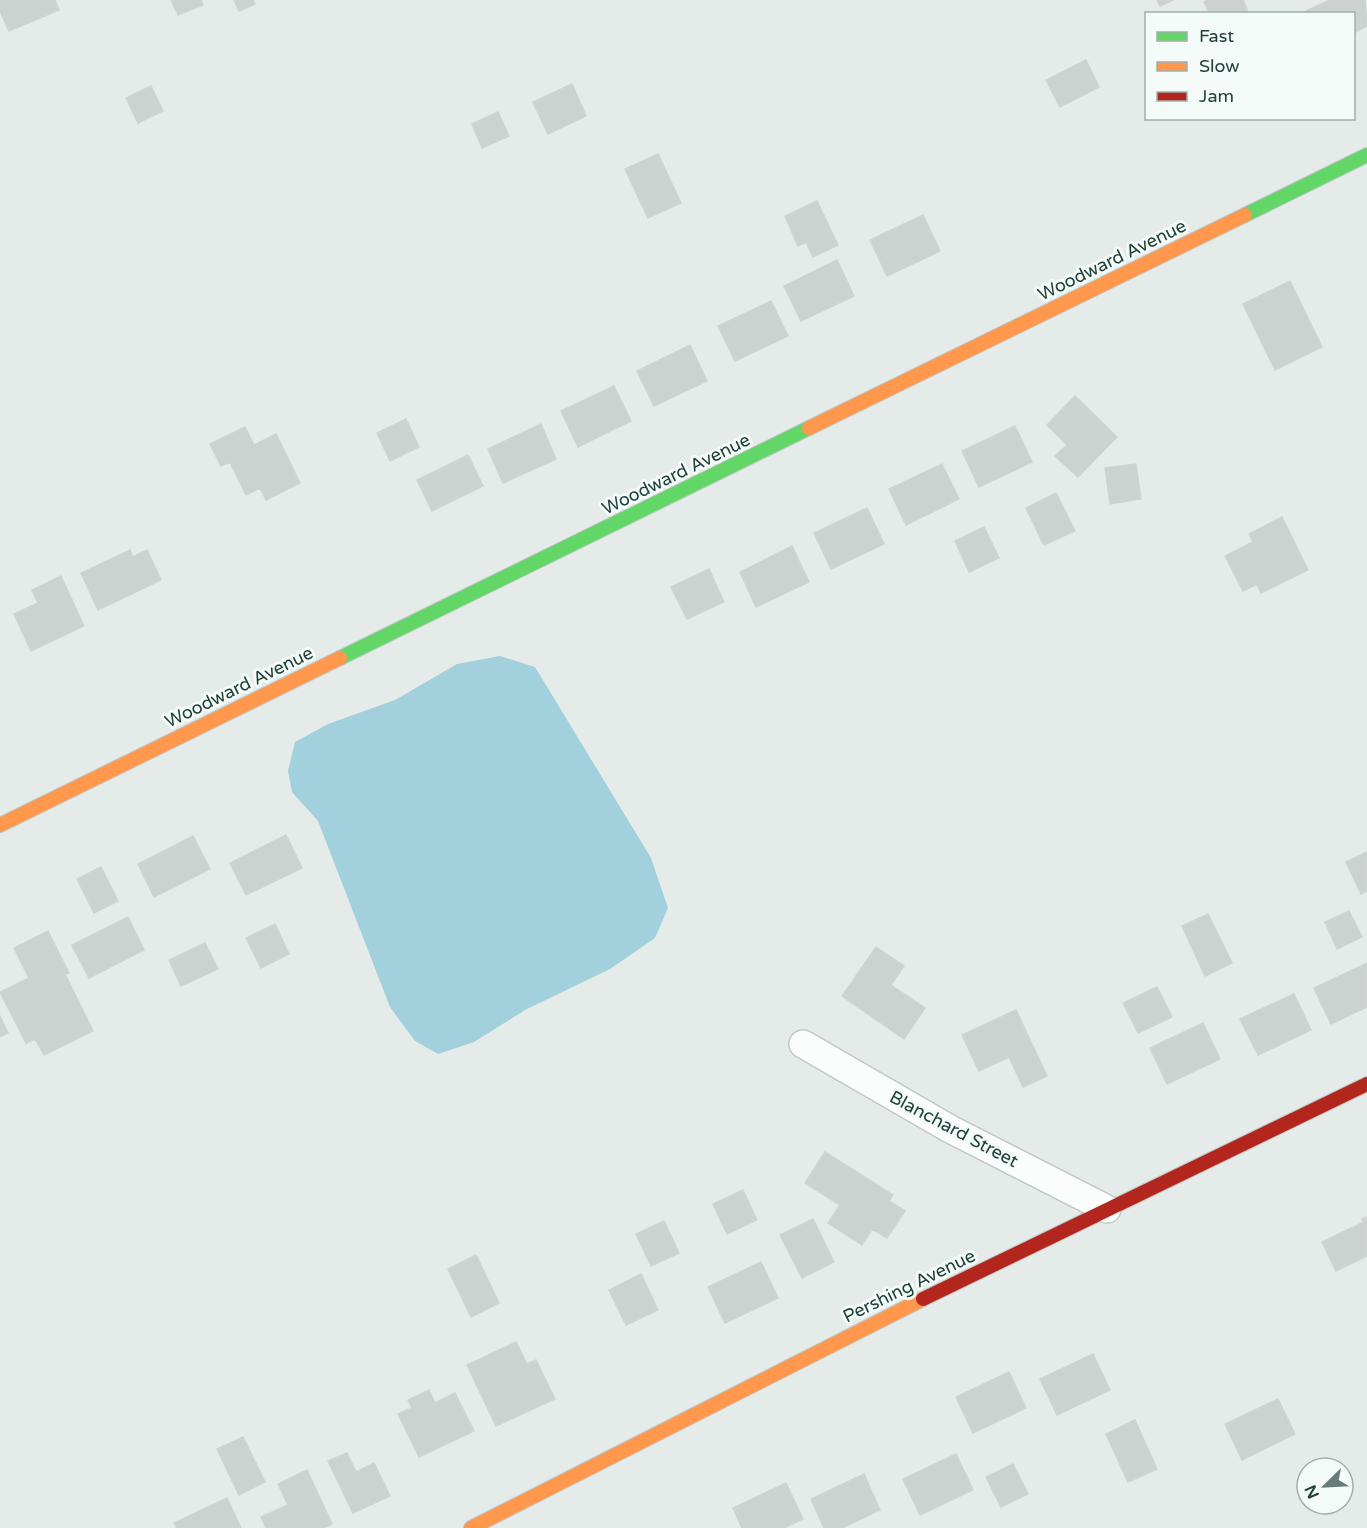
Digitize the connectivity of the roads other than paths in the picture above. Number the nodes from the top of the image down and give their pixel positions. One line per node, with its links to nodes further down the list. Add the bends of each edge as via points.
1 (1367, 155): 2 (street, Woodward Avenue)
2 (0, 825)
3 (803, 1044): 5 (street, Blanchard Street, via 950,1129)
4 (1367, 1084): 5 (street, Pershing Avenue)
5 (1107, 1209): 6 (street, Pershing Avenue, via 660,1429)
6 (471, 1528)

